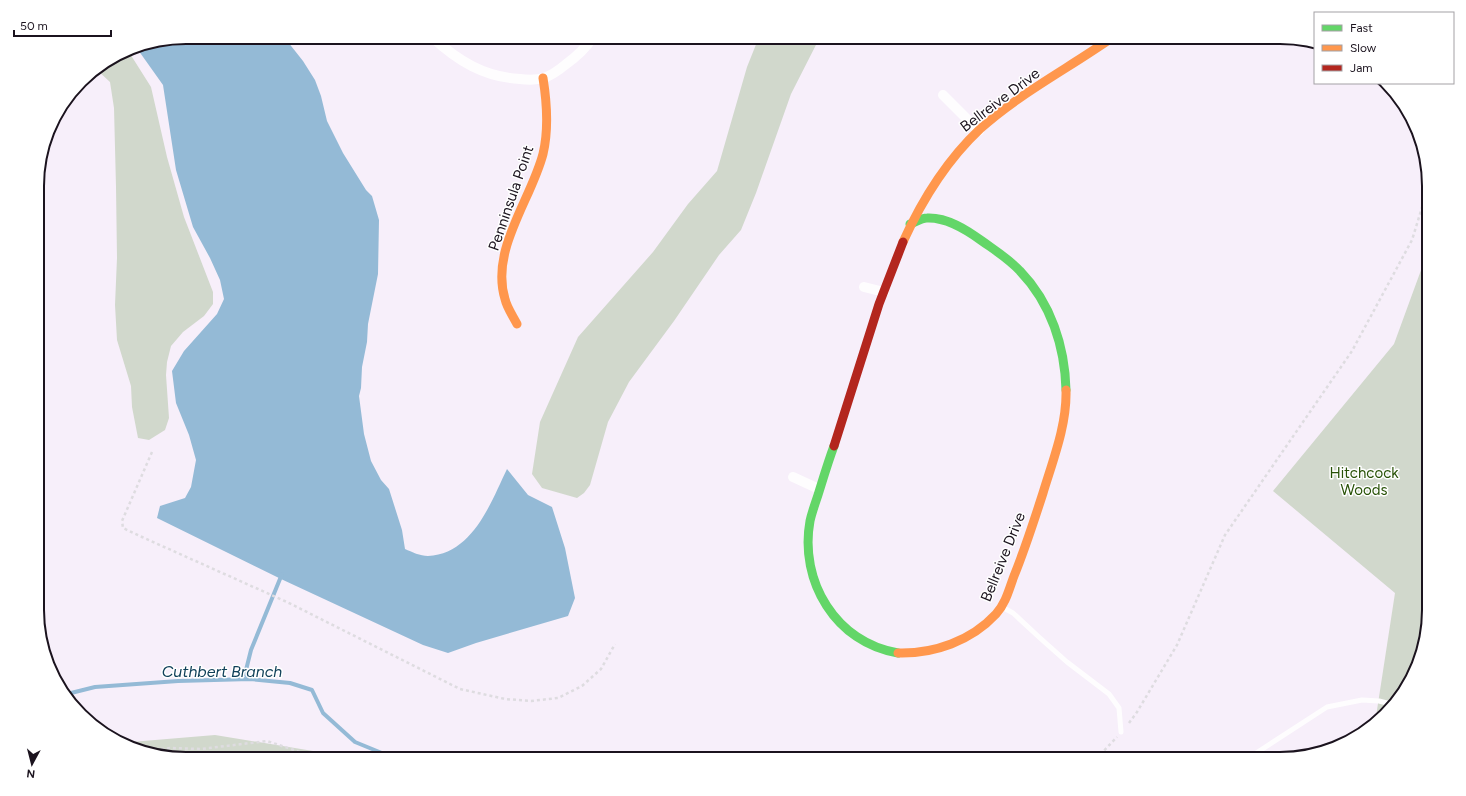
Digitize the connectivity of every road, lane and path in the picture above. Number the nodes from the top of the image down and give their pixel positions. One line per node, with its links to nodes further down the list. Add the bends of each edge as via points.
1 (440, 44): 4 (street, via 462,61 493,75 508,79)
2 (588, 44): 4 (street, via 572,60)
3 (1103, 44): 6 (street, Bellreive Drive)
4 (544, 78): 11 (street, Penninsula Point, via 547,116 544,146 540,163 511,233 502,275 504,297)
5 (943, 95): 6 (street)
6 (979, 130): 8 (street, Bellreive Drive, via 949,162)
7 (1422, 208): 18 (path, via 1412,240 1352,351 1225,535 1177,645 1137,712)
8 (910, 224): 10 (street, Bellreive Drive, via 899,246); 15 (street, Bellreive Drive, via 926,218 939,218 969,232 1005,256 1038,295 1061,346 1066,399 1061,435 1020,562)
9 (864, 287): 10 (street)
10 (884, 292): 14 (street, Bellreive Drive)
11 (517, 324)
12 (152, 452): 16 (path, via 122,521 124,528 287,602 460,689 505,699 531,701 558,698 582,686 601,668)
13 (793, 477): 14 (street)
14 (819, 489): 15 (street, Bellreive Drive, via 809,528 810,565 819,594 838,622 847,630 884,650 922,652 977,631 987,624)
15 (1001, 606): 18 (lane, via 1013,613 1067,662 1109,694 1119,708)
16 (615, 644)
17 (1388, 703): 22 (lane, via 1362,700 1327,707)
18 (1121, 732): 21 (path)
19 (159, 749): 20 (path, via 201,749 267,741)
20 (300, 752)
21 (1102, 752)
22 (1258, 752)

